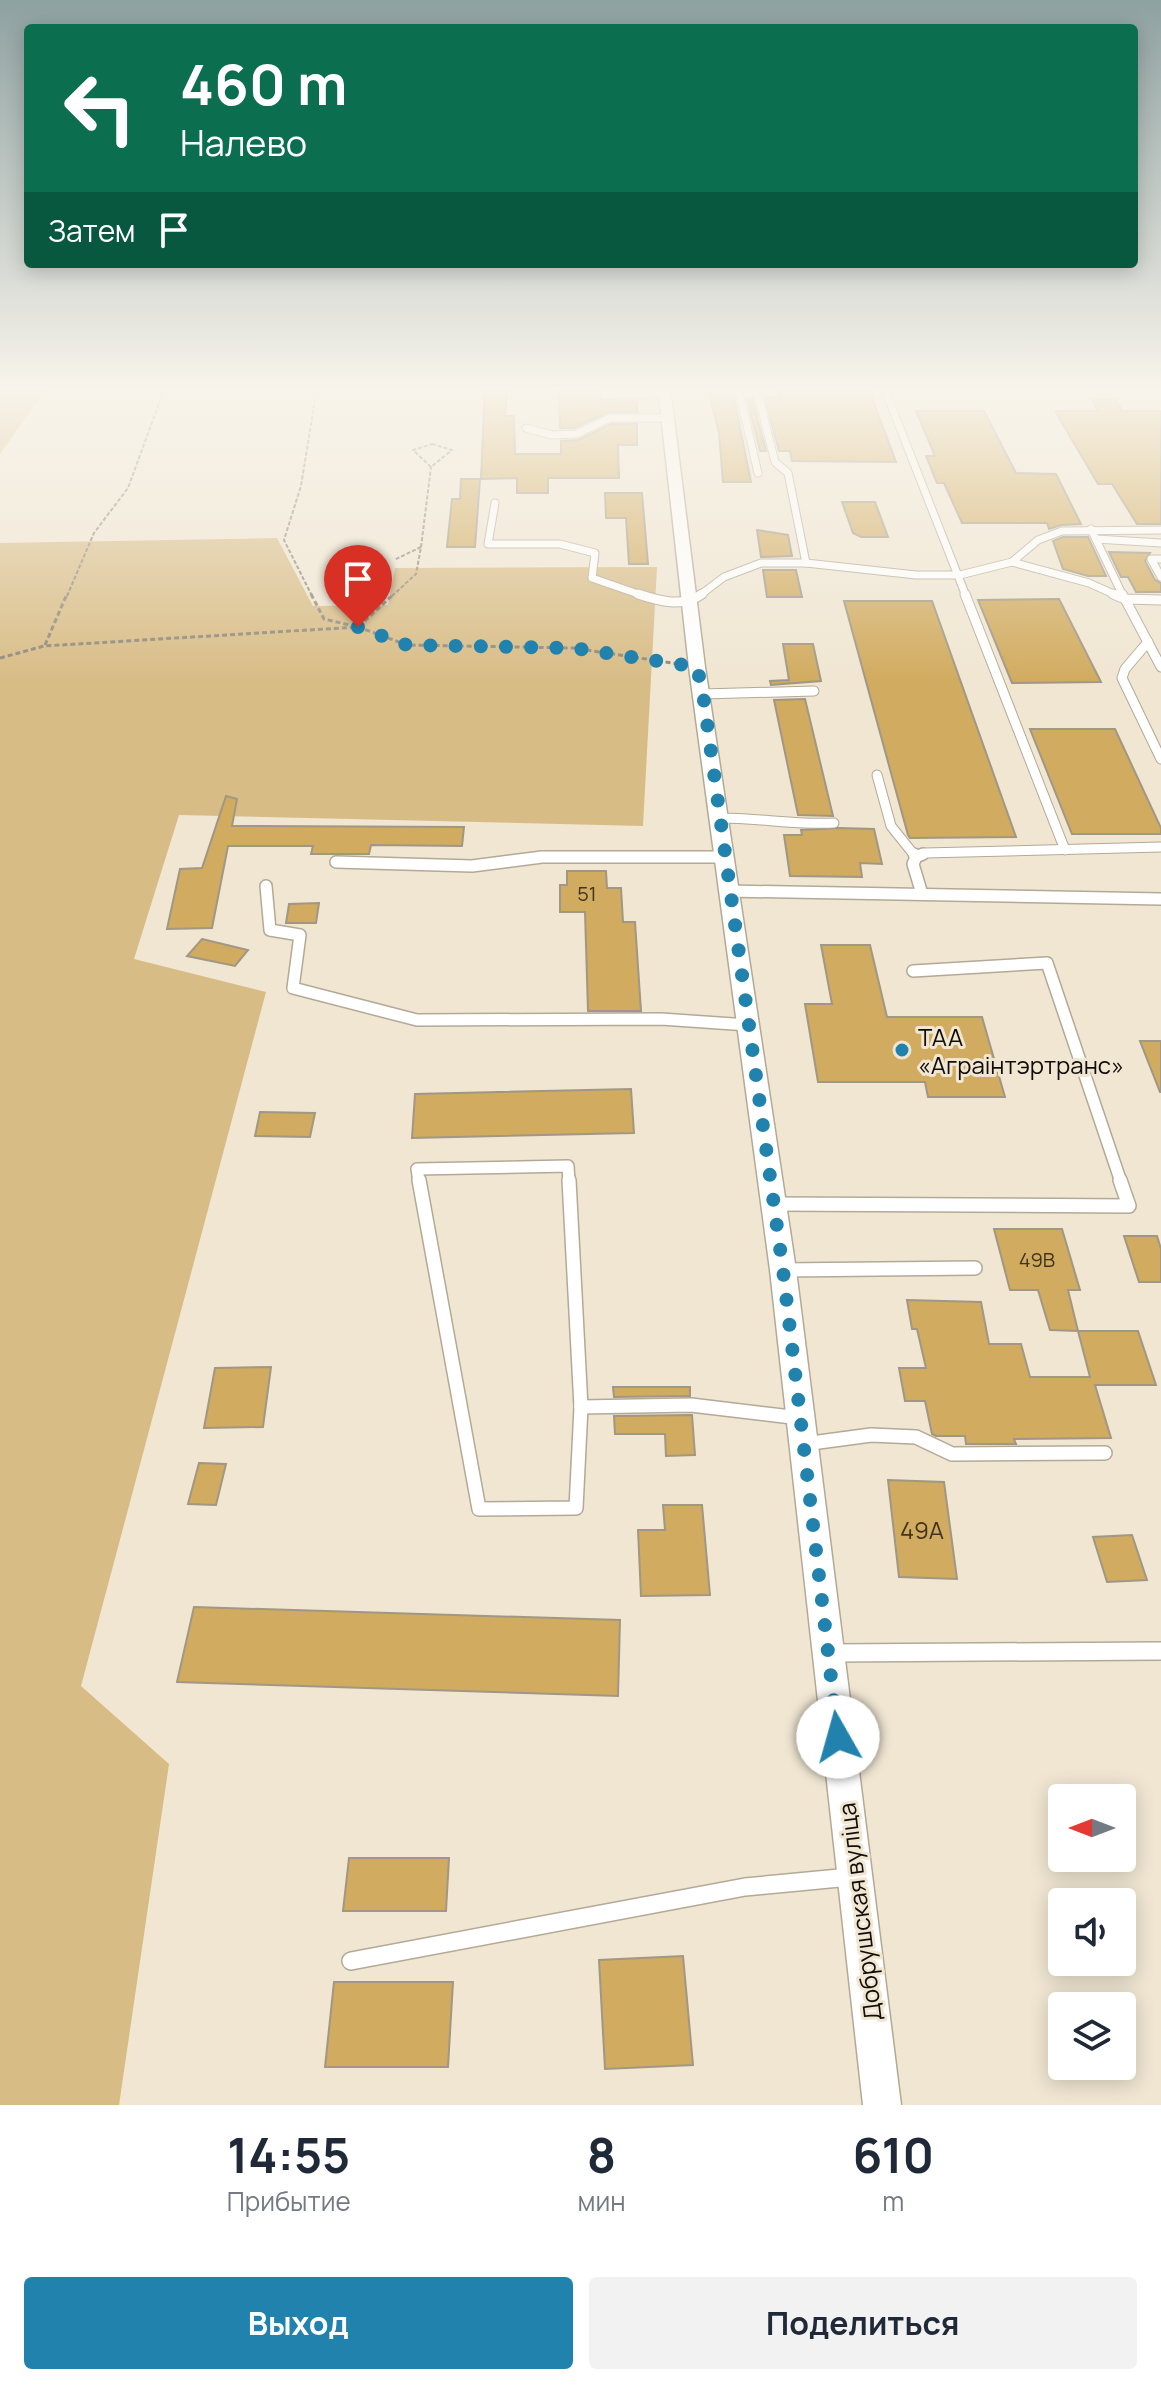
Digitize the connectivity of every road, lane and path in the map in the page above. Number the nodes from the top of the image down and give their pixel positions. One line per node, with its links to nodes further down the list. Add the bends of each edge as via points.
1 (129, 485): 24 (path, via 94,533)
2 (301, 485): 22 (path, via 284,540 324,619)
3 (429, 485): 12 (path)
4 (677, 485): 21 (street, Добрушская вуліца)
5 (789, 485): 16 (lane)
6 (924, 485): 17 (lane)
7 (495, 503): 21 (lane, via 488,544 560,544 595,553 592,578 659,601)
8 (1091, 529): 9 (lane); 10 (lane); 15 (lane, via 1038,540)
9 (1161, 530)
10 (1096, 539): 11 (lane); 19 (lane)
11 (1161, 543)
12 (421, 547): 14 (path); 22 (path, via 416,574)
13 (1161, 559): 18 (lane, via 1151,559)
14 (394, 560)
15 (1012, 562): 17 (lane); 19 (lane, via 1089,583)
16 (806, 563): 17 (lane); 21 (lane, via 761,563 724,577)
17 (960, 575): 35 (lane)
18 (1161, 577)
19 (1125, 599): 20 (lane); 23 (lane)
20 (1161, 600)
21 (691, 602): 26 (street, Добрушская вуліца)
22 (358, 627): 24 (path); 26 (path, via 407,645 573,648)
23 (1148, 642): 27 (lane); 30 (lane, via 1122,678)
24 (44, 646): 25 (path)
25 (0, 658)
26 (697, 667): 29 (street, Добрушская вуліца)
27 (1161, 667)
28 (814, 691): 29 (lane)
29 (703, 694): 32 (street, Добрушская вуліца)
30 (1161, 759)
31 (877, 775): 37 (lane, via 891,826)
32 (720, 818): 33 (lane); 36 (street, Добрушская вуліца)
33 (834, 823)
34 (1161, 847): 35 (lane)
35 (1065, 850): 37 (lane)
36 (725, 857): 38 (lane, via 542,857 472,866); 40 (street, Добрушская вуліца)
37 (916, 857): 41 (lane, via 913,864)
38 (336, 862)
39 (266, 886): 44 (lane, via 270,930 300,935 293,988 417,1020 661,1019)
40 (729, 891): 41 (lane); 44 (street, Добрушская вуліца)
41 (922, 894): 42 (lane)
42 (1161, 899)
43 (913, 971): 45 (lane, via 1047,963 1129,1206)
44 (748, 1025): 45 (street, Добрушская вуліца)
45 (774, 1204): 47 (street, Добрушская вуліца)
46 (975, 1268): 47 (lane)
47 (783, 1270): 49 (street, Добрушская вуліца)
48 (581, 1407): 48 (lane, via 576,1508 479,1509 417,1169 568,1166); 49 (lane, via 691,1405)
49 (800, 1418): 50 (street, Добрушская вуліца)
50 (803, 1444): 51 (lane, via 871,1435 916,1437 952,1454); 53 (street, Добрушская вуліца)
51 (1105, 1453)
52 (1161, 1651): 53 (lane)
53 (828, 1653): 54 (street, Добрушская вуліца)
54 (854, 1877): 55 (lane, via 745,1887); 56 (street, Добрушская вуліца)
55 (351, 1961)
56 (882, 2105)

